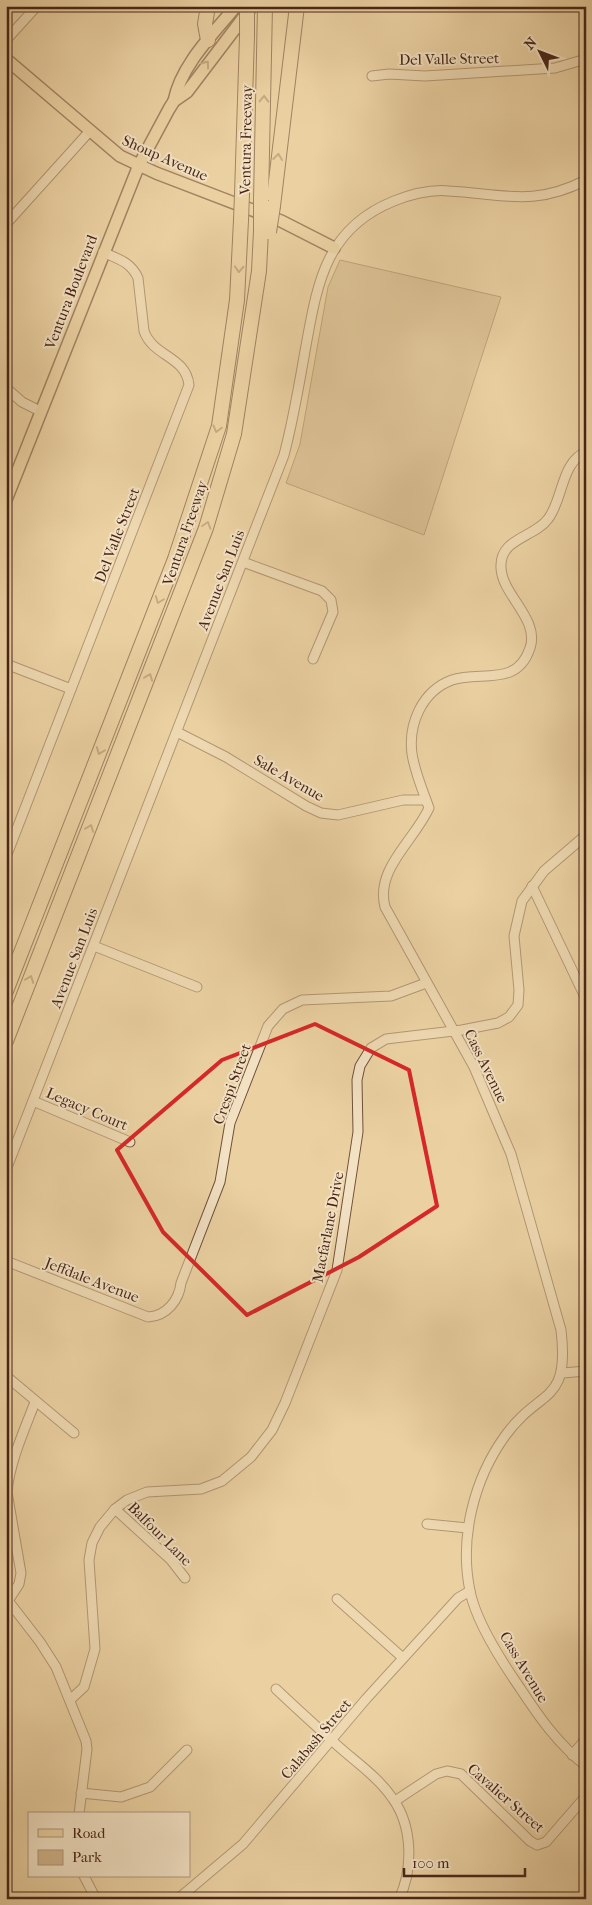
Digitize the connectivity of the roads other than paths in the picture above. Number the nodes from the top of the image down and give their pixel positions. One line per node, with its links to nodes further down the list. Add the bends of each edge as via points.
1 (37, 6): 8 (street)
2 (208, 6): 9 (highway, via 205,24)
3 (236, 6): 9 (main road, Ventura Boulevard)
4 (247, 6): 37 (highway, Ventura Freeway, one-way to 37, bridge, via 237,300 219,426 175,559)
5 (252, 6): 13 (main road, Ventura Boulevard, one-way to 5, via 186,92)
6 (297, 6): 17 (highway, one-way to 6)
7 (265, 11): 17 (highway, Ventura Freeway, one-way to 7)
8 (6, 40)
9 (208, 40): 13 (main road, Ventura Boulevard, via 177,85)
10 (6, 59): 14 (main road, Shoup Avenue)
11 (586, 59): 12 (street, Del Valle Street, via 555,68)
12 (372, 76)
13 (174, 101): 15 (main road, Ventura Boulevard)
14 (89, 132): 15 (main road, Shoup Avenue, via 120,156); 18 (street)
15 (139, 165): 19 (main road, Shoup Avenue, via 281,222); 20 (main road, Ventura Boulevard)
16 (586, 180): 19 (street, Avenue San Luis, via 552,194 528,198 447,190 407,196 383,205 361,219)
17 (267, 203): 40 (highway, Ventura Freeway, one-way to 17, bridge, via 206,528 234,434)
18 (6, 224)
19 (334, 248): 25 (street, Avenue San Luis, via 316,290 284,455)
20 (103, 252): 22 (main road, Ventura Boulevard); 28 (street, Del Valle Street, via 124,261 136,273 147,339 156,350 183,367 189,385)
21 (6, 388): 22 (street, via 22,402)
22 (40, 411): 24 (main road, Ventura Boulevard)
23 (586, 452): 30 (street, Cass Avenue, via 574,459 547,521 513,542 502,557 503,578 532,636 525,659 501,676 452,680 436,690 418,711 413,724 412,747)
24 (6, 500)
25 (243, 562): 26 (street, via 322,591 331,600 333,612); 29 (street, Avenue San Luis)
26 (313, 659)
27 (6, 664): 28 (street)
28 (71, 689): 32 (street, Del Valle Street)
29 (177, 732): 30 (street, Sale Avenue, via 321,813 338,815 403,800); 34 (street, Avenue San Luis)
30 (424, 800): 35 (street, Cass Avenue, via 428,808 423,820 386,874 382,898)
31 (586, 835): 33 (street, Macfarlane Drive, via 544,871)
32 (6, 857)
33 (532, 886): 38 (street); 39 (street, Macfarlane Drive, via 522,901 514,936 518,1005 509,1017 498,1024)
34 (94, 946): 36 (street); 41 (street, Avenue San Luis)
35 (426, 983): 39 (street, Cass Avenue); 45 (street, Crespi Street, via 391,996 302,1000 284,1009 268,1026 230,1123 220,1182 180,1283 180,1293)
36 (197, 987)
37 (6, 990)
38 (586, 999)
39 (453, 1030): 47 (street, Cass Avenue, via 474,1067 511,1154 561,1330); 51 (street, Macfarlane Drive, via 386,1038 371,1048 360,1066 357,1080 358,1132 337,1270 272,1430 251,1457 222,1480 201,1489 147,1492)
40 (6, 1041)
41 (33, 1101): 42 (street, Legacy Court); 43 (street, Avenue San Luis)
42 (130, 1142)
43 (6, 1170)
44 (6, 1262): 45 (street, Jeffdale Avenue, via 148,1317 157,1317)
45 (166, 1310)
46 (586, 1371): 47 (street)
47 (563, 1373): 53 (street, Cass Avenue, via 555,1389 505,1435 475,1497)
48 (6, 1376): 49 (street)
49 (35, 1402): 50 (street, via 44,1405); 57 (street, via 8,1480 20,1573 18,1584)
50 (74, 1432)
51 (115, 1509): 54 (street, Balfour Lane, via 171,1560); 60 (street, Macfarlane Drive, via 92,1543 89,1560 95,1649 84,1687)
52 (427, 1524): 53 (street)
53 (468, 1528): 55 (street, Cass Avenue, via 466,1551)
54 (185, 1578)
55 (470, 1591): 58 (street, Calabash Street, via 458,1598); 64 (street, Cass Avenue, via 497,1655 544,1724)
56 (337, 1599): 58 (street)
57 (7, 1601): 60 (street, via 51,1659)
58 (403, 1658): 62 (street, Calabash Street)
59 (276, 1689): 62 (street)
60 (71, 1699): 66 (street, via 87,1749)
61 (586, 1739): 64 (street)
62 (332, 1741): 68 (street); 72 (street, Calabash Street, via 243,1844)
63 (187, 1750): 66 (street, via 150,1787 121,1797)
64 (572, 1755): 65 (street, Cass Avenue)
65 (586, 1766)
66 (81, 1793): 69 (street)
67 (586, 1796): 68 (street, Cavalier Street, via 546,1842 537,1845 461,1774 447,1771 436,1774)
68 (395, 1801): 73 (street, via 408,1845 406,1884)
69 (79, 1812)
70 (85, 1878): 71 (street)
71 (96, 1899)
72 (178, 1899)
73 (399, 1899)

